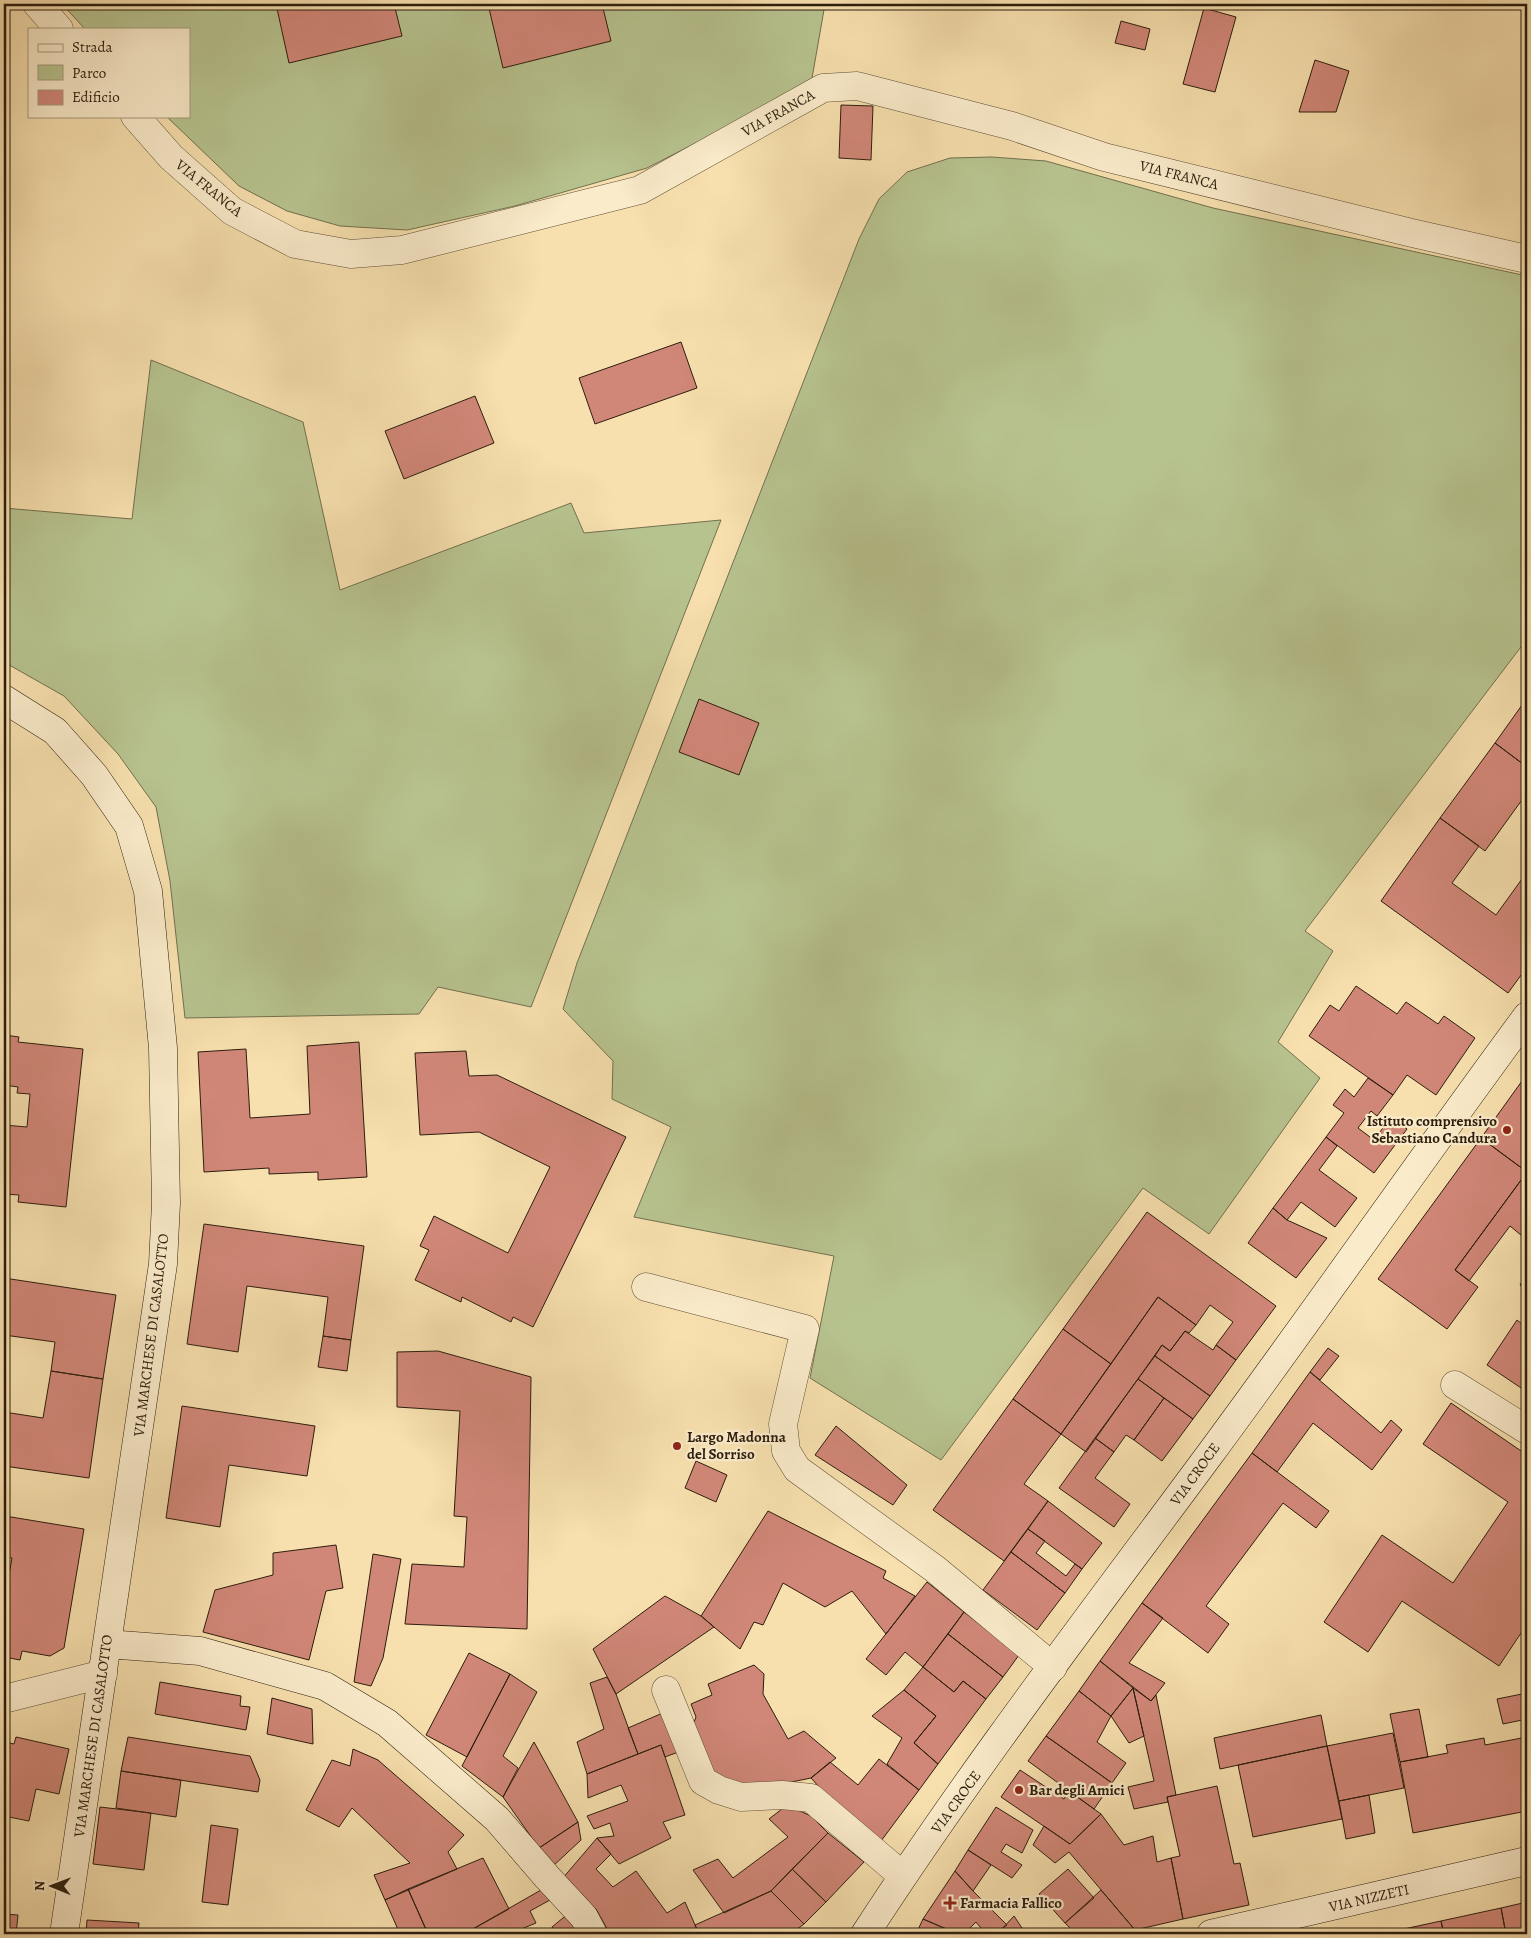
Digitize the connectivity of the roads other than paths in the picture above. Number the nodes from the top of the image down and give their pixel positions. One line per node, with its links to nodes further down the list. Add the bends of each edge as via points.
1 (37, 4): 2 (street)
2 (58, 28)
3 (137, 118): 4 (street, VIA FRANCA, via 171,157 232,211 295,244 351,254 402,250 640,190 823,88 857,86 1012,126 1104,157)
4 (1527, 259)
5 (4, 699): 10 (street, VIA MARCHESE DI CASALOTTO, via 55,731 94,775 129,826 148,891 163,1048 166,1203 163,1264)
6 (1527, 1016): 11 (street, VIA CROCE)
7 (646, 1287): 11 (street, via 805,1328 782,1424 786,1451 797,1469 935,1569)
8 (1455, 1385): 9 (street)
9 (1527, 1430)
10 (107, 1644): 12 (street, VIA MARCHESE DI CASALOTTO); 19 (street, via 200,1651 325,1686 387,1723 497,1819 584,1917)
11 (1053, 1667): 16 (street, VIA CROCE)
12 (103, 1674): 14 (street); 18 (street, VIA MARCHESE DI CASALOTTO)
13 (666, 1690): 16 (street, via 703,1780 719,1790 741,1797 782,1795 811,1798)
14 (4, 1699)
15 (1527, 1861): 17 (street, VIA NIZZETI)
16 (903, 1876): 20 (street, VIA CROCE)
17 (1262, 1929): 21 (street, VIA NIZZETI)
18 (64, 1934)
19 (593, 1934)
20 (864, 1934)
21 (1211, 1934)

